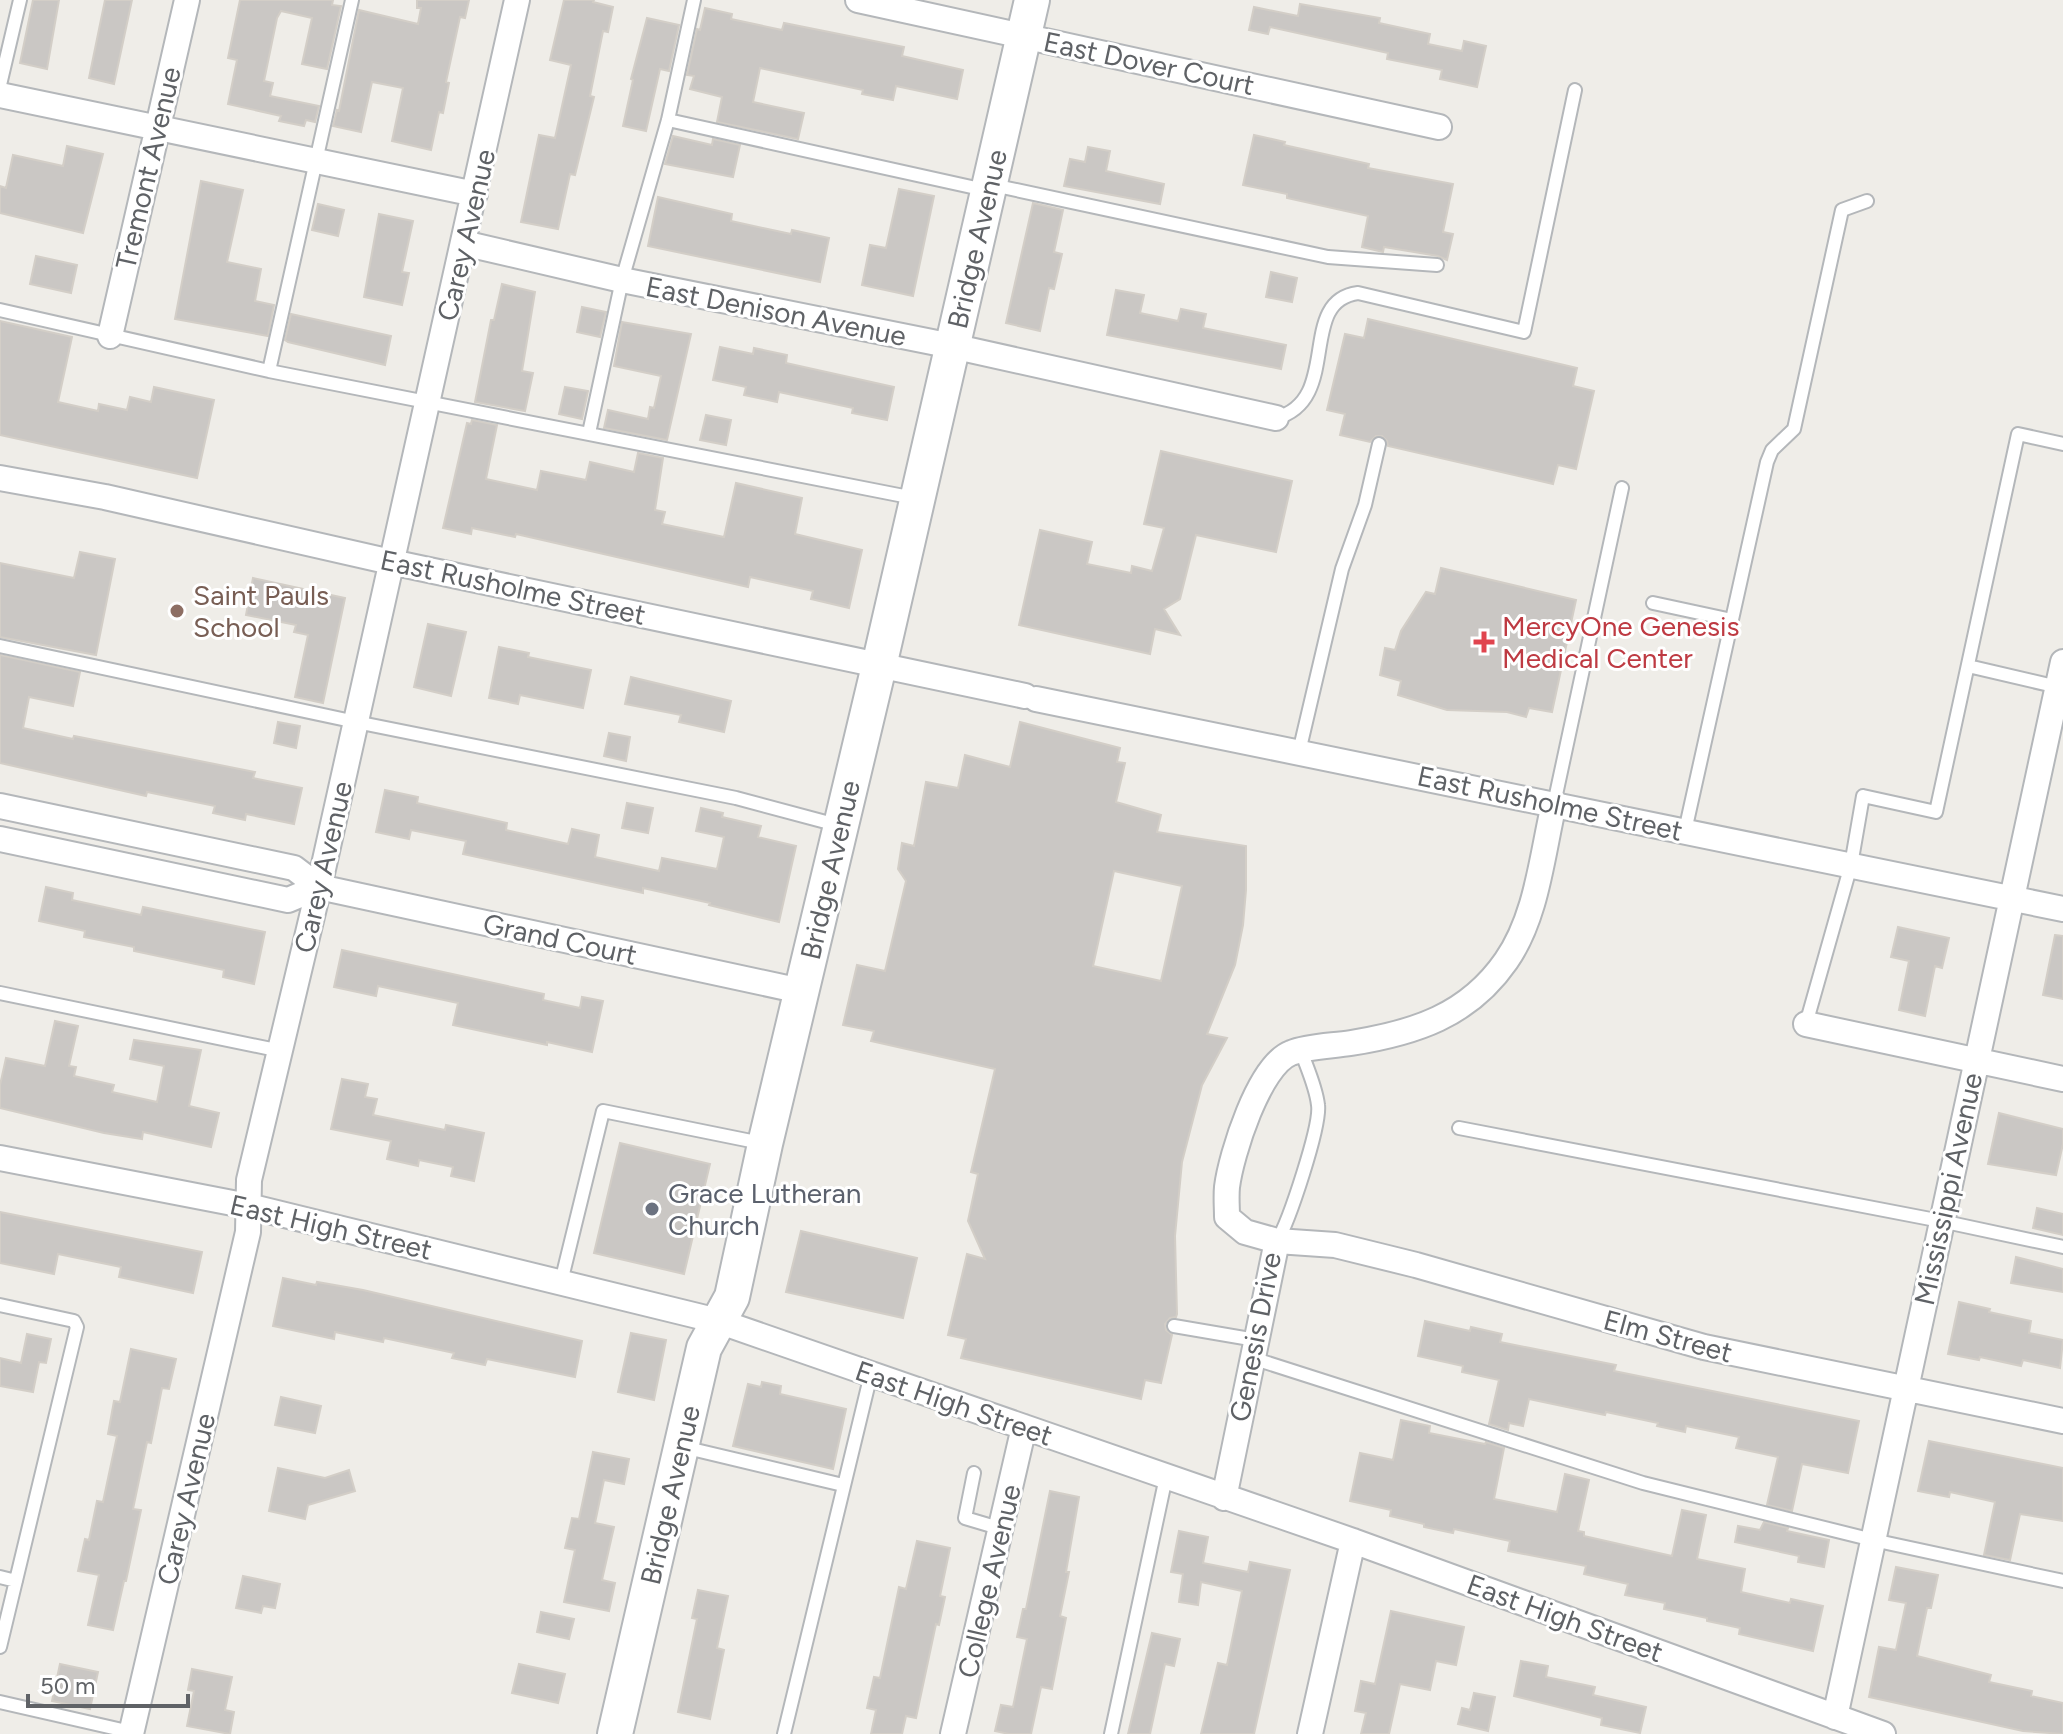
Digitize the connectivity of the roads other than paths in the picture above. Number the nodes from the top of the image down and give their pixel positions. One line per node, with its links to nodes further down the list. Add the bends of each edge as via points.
1 (20, 0): 9 (lane)
2 (187, 0): 13 (street, Tremont Avenue)
3 (352, 0): 15 (lane)
4 (517, 0): 17 (street, Carey Avenue)
5 (694, 0): 12 (lane)
6 (858, 0): 8 (street, East Dover Court)
7 (1032, 0): 8 (street, Bridge Avenue)
8 (1024, 36): 14 (street, East Dover Court); 16 (street, Bridge Avenue)
9 (0, 85)
10 (1575, 90): 27 (lane, via 1524,332 1347,294 1335,301 1328,315 1310,393 1292,414)
11 (0, 95): 13 (street)
12 (668, 120): 16 (lane); 21 (lane)
13 (157, 127): 15 (street); 23 (street, Tremont Avenue)
14 (1439, 127)
15 (316, 161): 17 (street); 25 (lane)
16 (989, 187): 20 (lane, via 1328,257); 24 (street, Bridge Avenue)
17 (475, 194): 19 (street, Carey Avenue)
18 (1867, 201): 36 (lane, via 1842,210 1794,429 1767,462)
19 (463, 243): 21 (street, East Denison Avenue); 26 (street, Carey Avenue)
20 (1437, 265)
21 (622, 280): 24 (street, East Denison Avenue); 28 (lane)
22 (0, 310): 23 (lane)
23 (110, 336): 25 (lane)
24 (952, 346): 27 (street, East Denison Avenue); 33 (street, Bridge Avenue)
25 (269, 371): 26 (lane)
26 (429, 402): 28 (lane); 34 (street, Carey Avenue)
27 (1276, 418)
28 (589, 433): 33 (lane)
29 (1379, 444): 43 (lane, via 1342,569)
30 (2063, 444): 40 (lane, via 2018,434)
31 (0, 478): 34 (street, East Rusholme Street)
32 (1622, 488): 44 (lane)
33 (917, 499): 39 (street, Bridge Avenue)
34 (391, 562): 39 (street, East Rusholme Street); 42 (street, Carey Avenue)
35 (1653, 603): 36 (lane)
36 (1732, 620): 47 (lane)
37 (0, 646): 42 (lane)
38 (2063, 662): 41 (street, Mississippi Avenue)
39 (879, 666): 43 (street, East Rusholme Street); 46 (street, Bridge Avenue)
40 (1968, 666): 41 (lane); 49 (lane, via 1936,812 1863,796)
41 (2058, 687): 51 (street, Mississippi Avenue)
42 (356, 722): 46 (lane, via 736,798); 50 (street, Carey Avenue)
43 (1299, 752): 44 (street, East Rusholme Street)
44 (1554, 804): 47 (street, East Rusholme Street); 57 (street, Genesis Drive, via 1529,916 1507,960 1480,991 1441,1019 1396,1036)
45 (0, 806): 50 (street, Grand Court, via 294,868)
46 (841, 826): 53 (street, Bridge Avenue)
47 (1685, 831): 49 (street, East Rusholme Street)
48 (0, 839): 50 (street, Grand Court, via 288,900)
49 (1851, 865): 51 (street, East Rusholme Street); 55 (lane)
50 (319, 887): 53 (street, Grand Court); 56 (street, Carey Avenue)
51 (2011, 898): 52 (street, East Rusholme Street); 58 (street, Mississippi Avenue)
52 (2063, 909)
53 (801, 991): 61 (street, Bridge Avenue)
54 (0, 993): 56 (lane)
55 (1806, 1024): 58 (street)
56 (281, 1051): 63 (street, Carey Avenue, via 249,1180)
57 (1301, 1051): 65 (lane, via 1319,1107); 65 (street, Genesis Drive, via 1289,1053 1265,1077 1227,1185 1227,1217 1245,1232)
58 (1976, 1060): 59 (street); 64 (street, Mississippi Avenue)
59 (2063, 1079)
60 (1459, 1128): 64 (lane)
61 (765, 1144): 67 (lane, via 603,1111); 69 (street, Bridge Avenue, via 732,1297)
62 (0, 1158): 63 (street, East High Street)
63 (248, 1206): 67 (street, East High Street); 90 (street, Carey Avenue, via 248,1232)
64 (1941, 1221): 66 (lane); 73 (street, Mississippi Avenue)
65 (1277, 1241): 71 (street, Genesis Drive); 73 (street, Elm Street, via 1335,1245 1704,1347)
66 (2063, 1247)
67 (561, 1282): 69 (street, East High Street)
68 (0, 1305): 85 (lane, via 74,1321 77,1327)
69 (718, 1321): 72 (street, East High Street); 76 (street, Bridge Avenue, via 704,1348)
70 (1174, 1326): 71 (lane)
71 (1254, 1349): 80 (street, Genesis Drive); 82 (lane, via 1643,1483)
72 (871, 1374): 75 (street, East High Street); 79 (lane)
73 (1905, 1390): 74 (street, Elm Street); 82 (street, Mississippi Avenue)
74 (2063, 1421)
75 (1024, 1427): 78 (street, East High Street); 81 (street, College Avenue)
76 (682, 1447): 79 (lane); 91 (street, Bridge Avenue)
77 (974, 1473): 81 (lane, via 965,1518)
78 (1166, 1477): 80 (street, East High Street); 94 (lane)
79 (843, 1485): 92 (lane)
80 (1224, 1498): 83 (street, East High Street)
81 (1002, 1529): 93 (street, College Avenue)
82 (1873, 1540): 86 (lane); 89 (street, Mississippi Avenue)
83 (1353, 1541): 89 (street, East High Street); 95 (street)
84 (0, 1577): 85 (lane)
85 (16, 1581): 87 (lane)
86 (2063, 1581)
87 (0, 1647)
88 (0, 1702): 90 (lane)
89 (1835, 1717): 96 (street, East High Street)
90 (131, 1733)
91 (615, 1734)
92 (784, 1734)
93 (953, 1734)
94 (1111, 1734)
95 (1310, 1734)
96 (1883, 1734)

